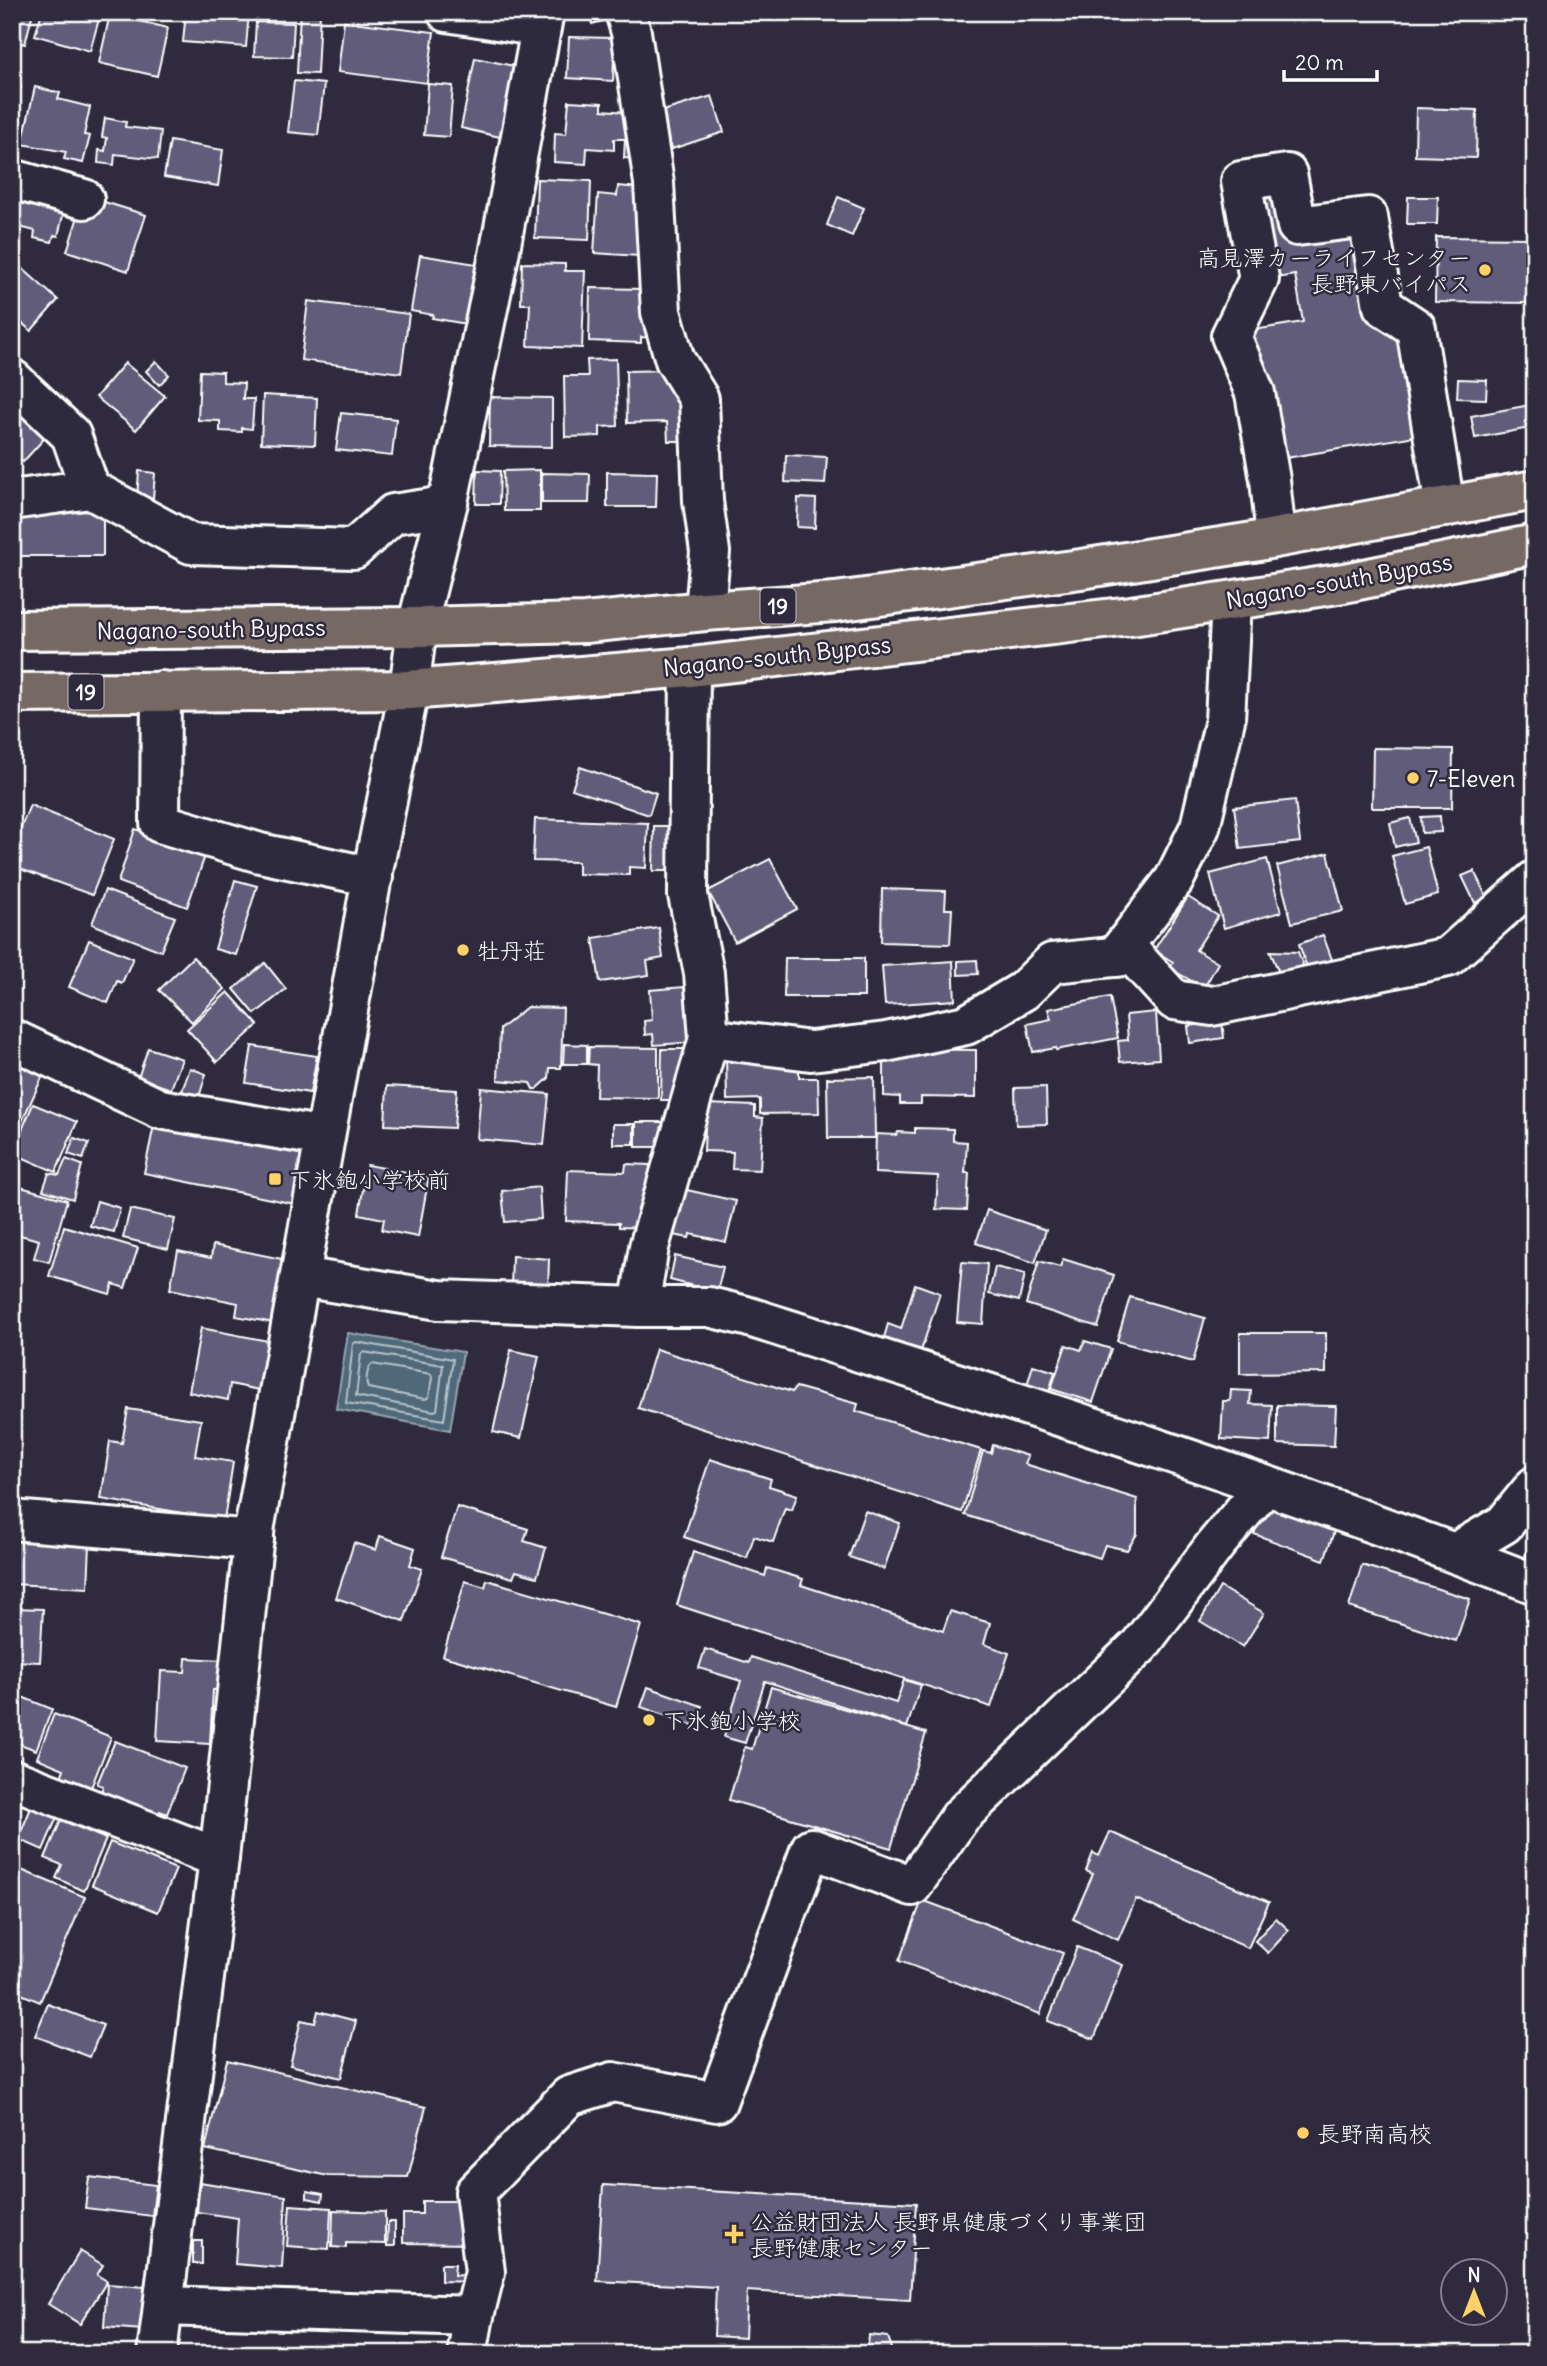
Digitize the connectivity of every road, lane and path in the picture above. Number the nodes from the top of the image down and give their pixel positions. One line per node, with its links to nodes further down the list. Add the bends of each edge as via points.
1 (447, 12): 3 (street)
2 (625, 12): 15 (street, via 654,183 661,312 676,360 699,399 710,552)
3 (542, 20): 10 (street)
4 (12, 179): 5 (street)
5 (84, 199)
6 (12, 379): 7 (street, via 71,435)
7 (90, 489): 9 (street); 10 (street, via 191,544 354,549 393,514)
8 (1535, 491): 11 (highway, Nagano-south Bypass / 19)
9 (12, 500)
10 (448, 502): 16 (street)
11 (1445, 507): 12 (highway, Nagano-south Bypass / 19); 12 (street, via 1416,328 1383,306 1368,216 1297,226 1287,174 1241,181 1259,279 1230,336 1255,393)
12 (1276, 537): 15 (highway, Nagano-south Bypass / 19, via 835,602)
13 (1535, 544): 14 (highway, Nagano-south Bypass / 19)
14 (1231, 601): 18 (highway, Nagano-south Bypass / 19); 24 (street, via 1225,720 1200,827 1174,880)
15 (705, 611): 16 (highway, Nagano-south Bypass / 19, via 585,622)
16 (417, 627): 17 (highway, Nagano-south Bypass / 19); 19 (street)
17 (12, 630)
18 (690, 667): 19 (highway, Nagano-south Bypass / 19); 25 (street, via 688,895 704,974)
19 (409, 690): 20 (highway, Nagano-south Bypass / 19); 22 (street)
20 (161, 691): 21 (highway, Nagano-south Bypass / 19); 22 (street, via 160,823 260,853)
21 (12, 694)
22 (373, 877): 27 (street)
23 (1535, 880): 24 (street, via 1448,957 1212,1006 1174,1000 1133,955)
24 (1115, 957): 25 (street, via 1052,963 1023,991 965,1025 899,1039 811,1051)
25 (709, 1038): 29 (street, via 649,1247)
26 (12, 1039): 27 (street, via 160,1109)
27 (325, 1136): 28 (street)
28 (301, 1277): 29 (street, via 439,1300); 33 (street)
29 (639, 1307): 30 (street, via 709,1307 746,1316)
30 (1265, 1486): 34 (street); 39 (street, via 1140,1645 961,1816 912,1886 811,1848 717,2102 613,2082 569,2096 512,2152 475,2192 485,2272)
31 (1535, 1486): 34 (street, via 1504,1524)
32 (12, 1520): 33 (street)
33 (254, 1540): 37 (street)
34 (1455, 1553): 35 (street)
35 (1535, 1584)
36 (12, 1779): 37 (street)
37 (219, 1858): 38 (street)
38 (163, 2306): 39 (street); 40 (street)
39 (474, 2316): 41 (street)
40 (157, 2354)
41 (467, 2354)

